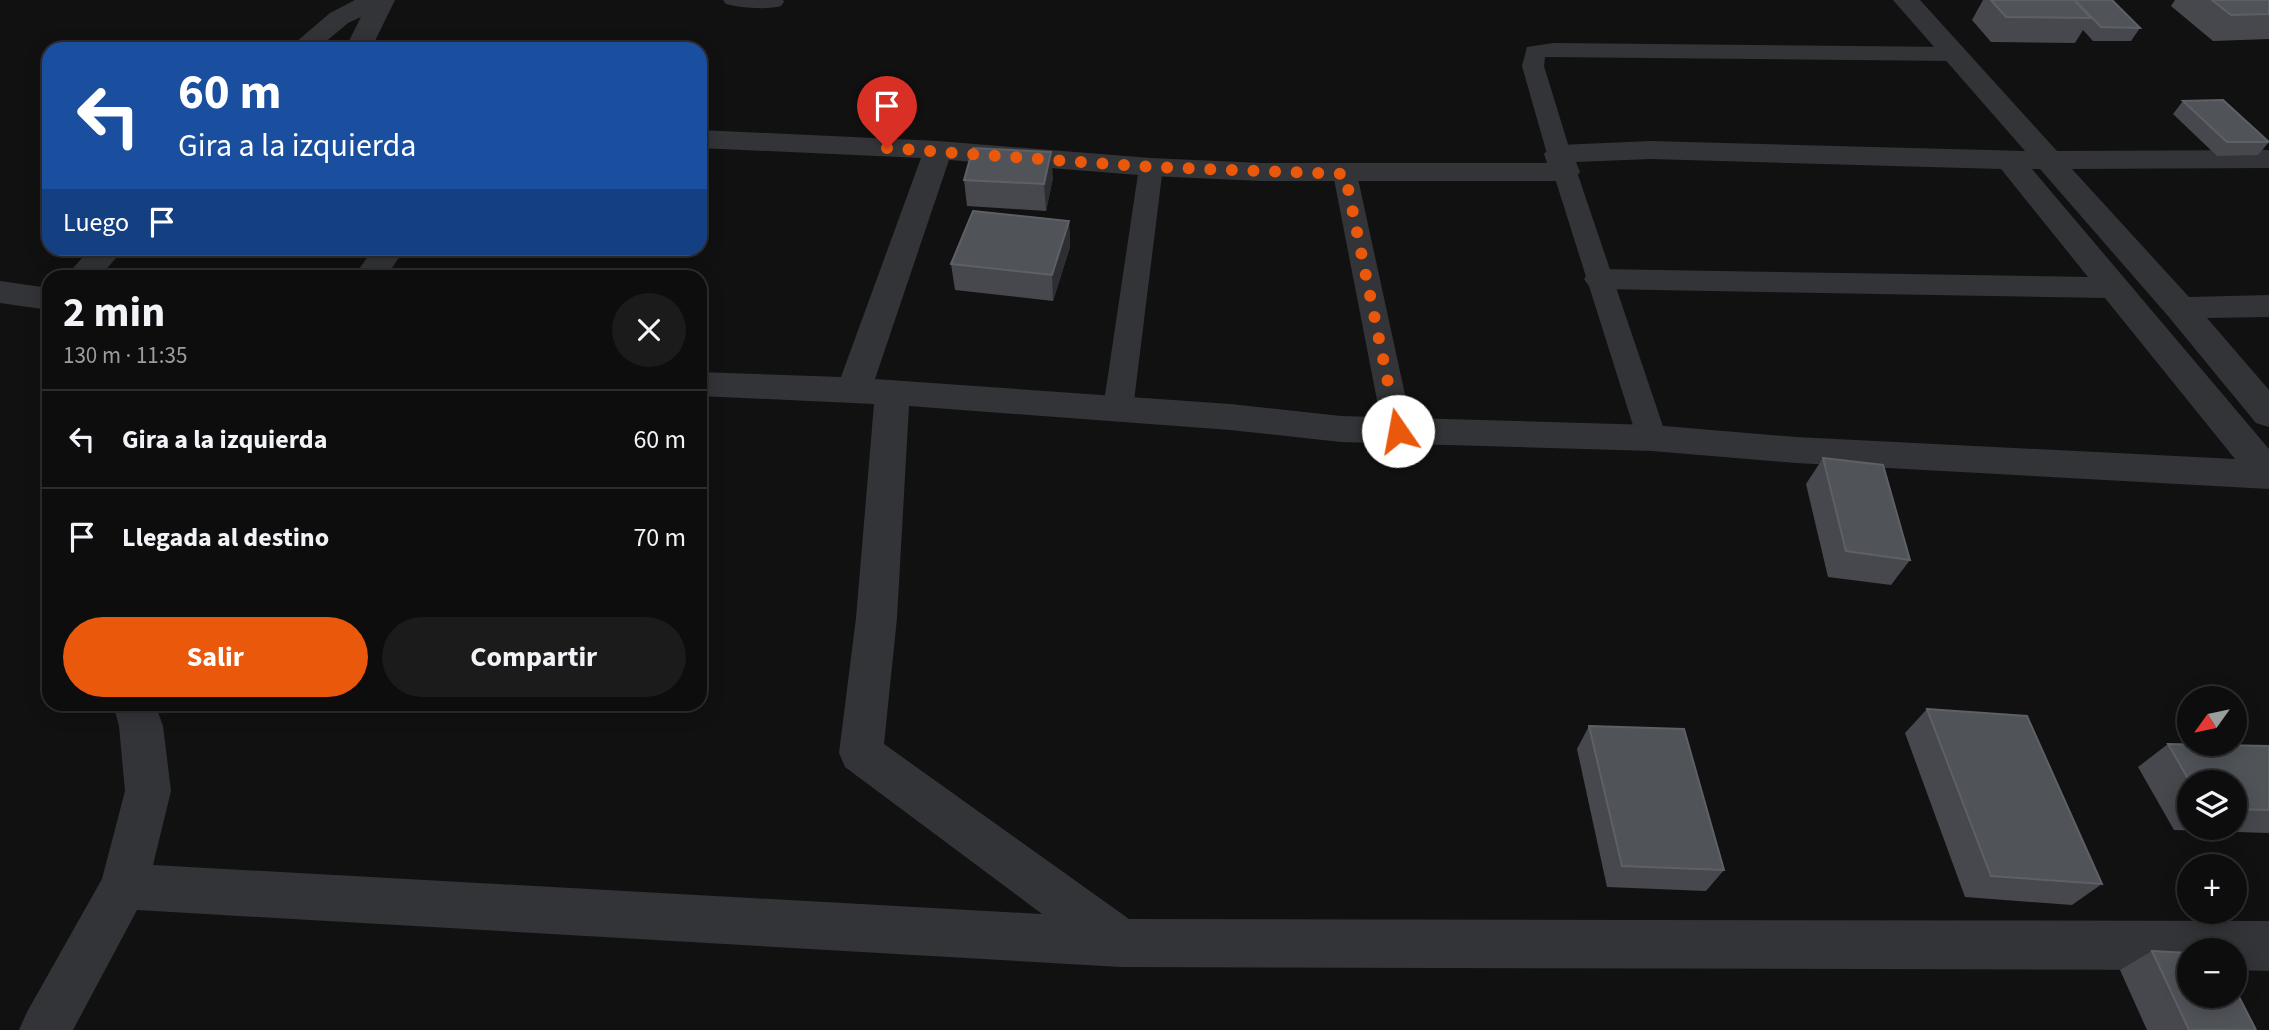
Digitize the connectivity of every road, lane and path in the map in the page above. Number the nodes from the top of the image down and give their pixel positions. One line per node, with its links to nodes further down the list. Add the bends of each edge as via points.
1 (375, 0): 6 (street, via 340,18)
2 (382, 0): 7 (street)
3 (733, 0): 5 (lane)
4 (1906, 0): 8 (street)
5 (774, 2)
6 (310, 42)
7 (361, 42)
8 (1953, 54): 11 (street); 14 (lane, via 1535,52 1533,66)
9 (707, 139): 10 (street)
10 (938, 150): 15 (street); 26 (street)
11 (2046, 159): 12 (street); 13 (street); 24 (street)
12 (2269, 159)
13 (2008, 160): 14 (street, via 1651,150); 20 (street)
14 (1562, 163): 16 (street, via 1506,170); 19 (lane)
15 (1151, 167): 16 (street); 27 (lane)
16 (1345, 174): 29 (lane)
17 (102, 256): 18 (street)
18 (88, 270)
19 (1600, 279): 20 (street); 30 (lane)
20 (2115, 288): 31 (street)
21 (0, 292): 22 (street)
22 (42, 298)
23 (2269, 306): 24 (street)
24 (2180, 308): 28 (street)
25 (707, 384): 26 (street)
26 (873, 392): 27 (street); 34 (street, via 881,597 861,753)
27 (1118, 409): 29 (street)
28 (2269, 414)
29 (1398, 431): 30 (street)
30 (1652, 438): 31 (street, via 1810,451)
31 (2269, 475)
32 (136, 711): 33 (street, via 148,791)
33 (124, 886): 34 (street); 36 (street)
34 (1121, 943): 35 (street)
35 (2269, 946)
36 (45, 1030)

